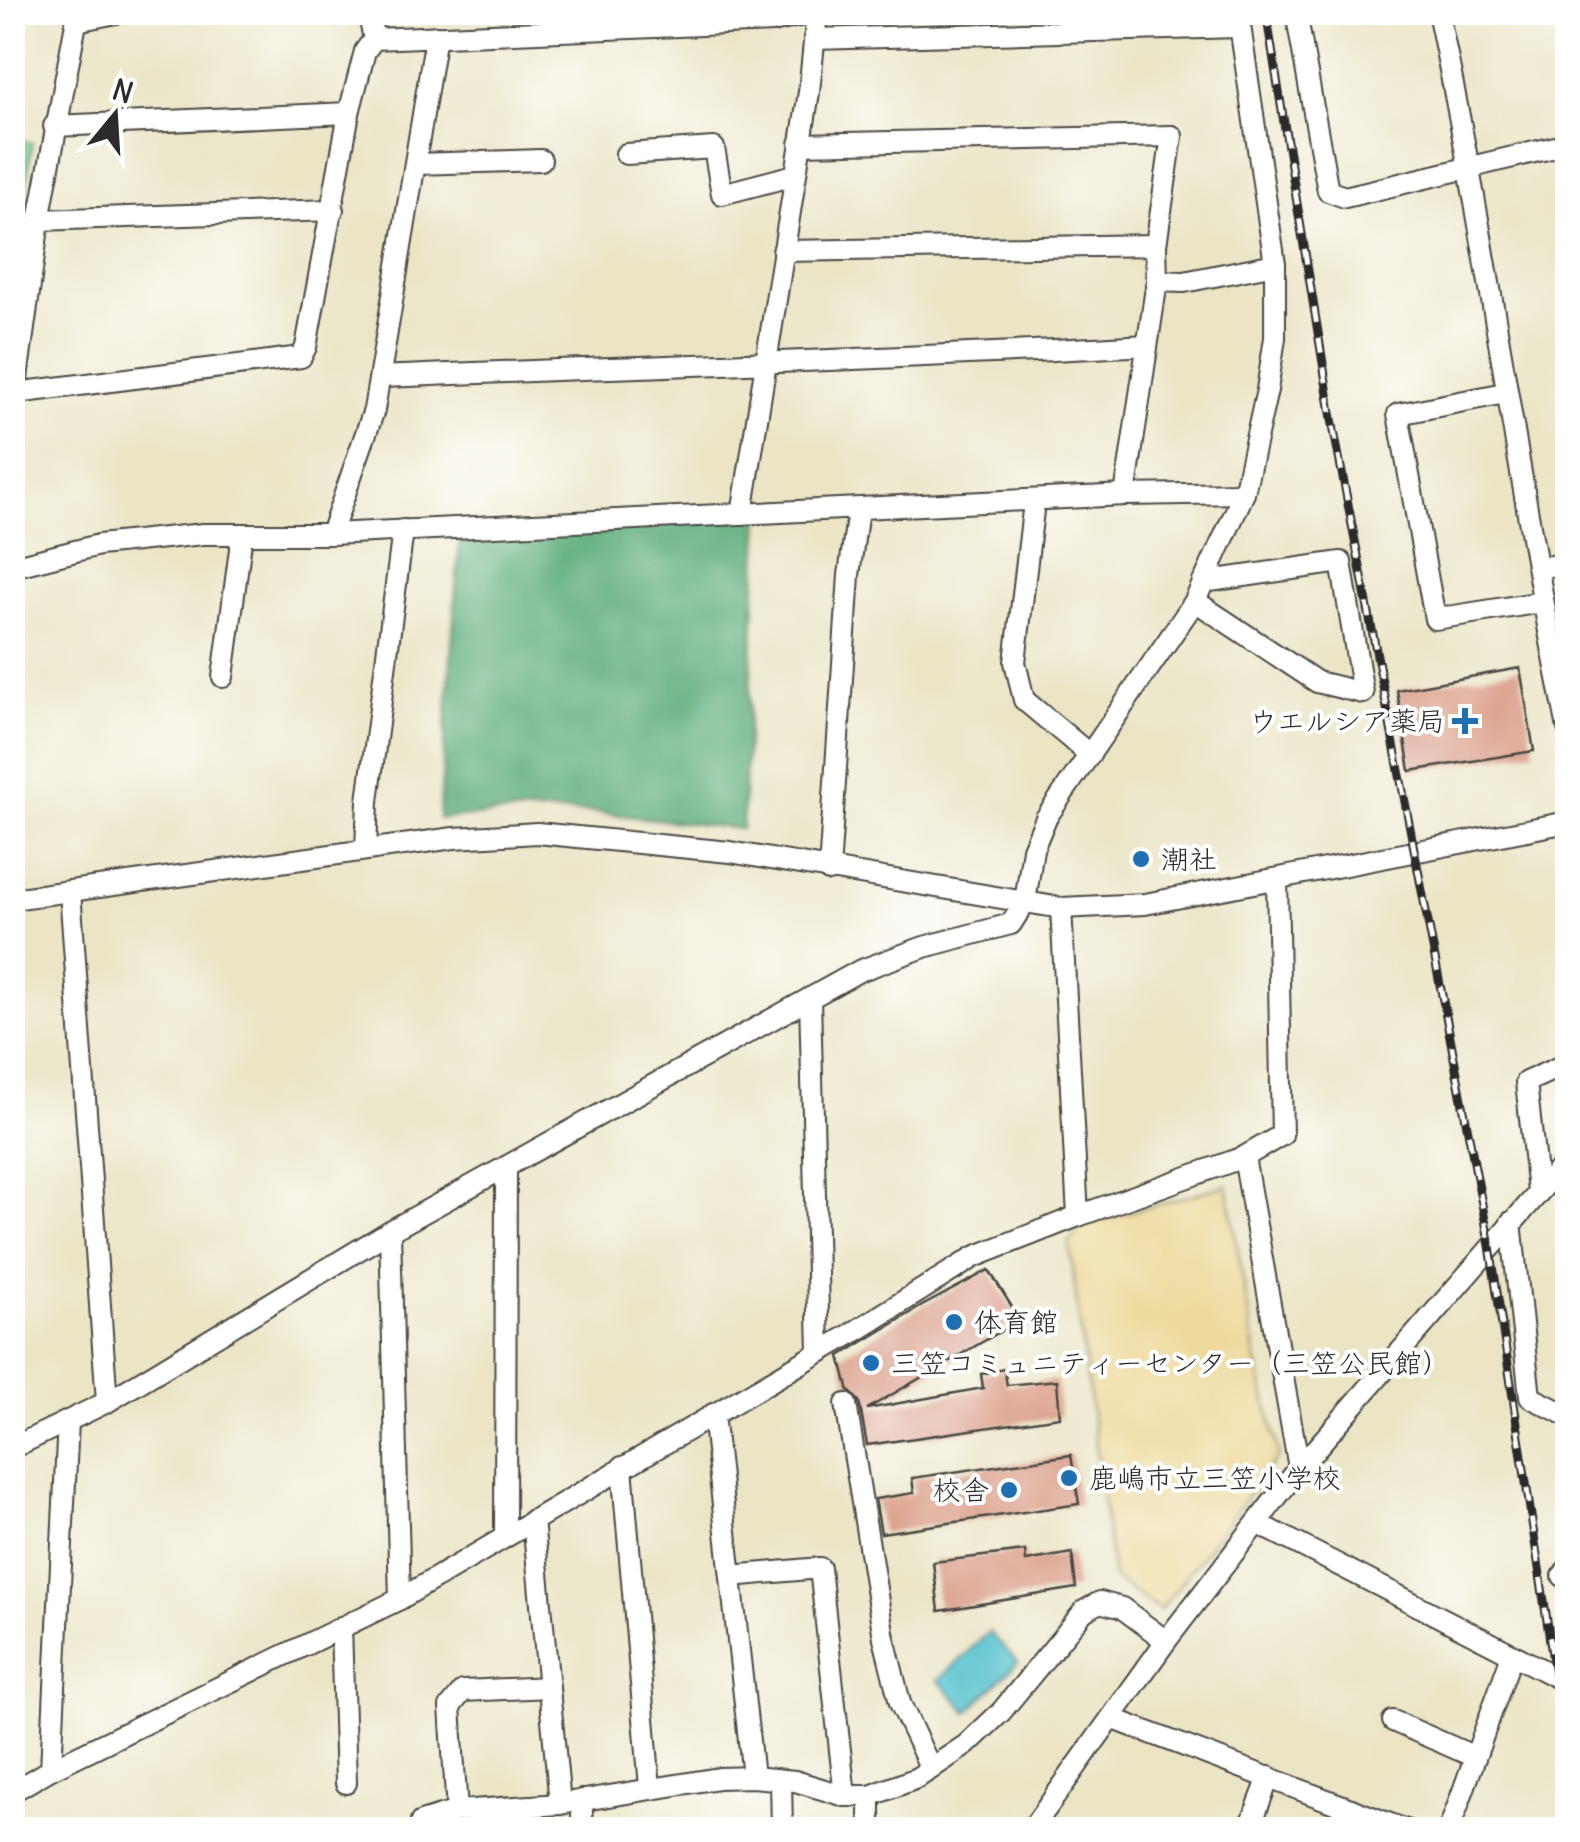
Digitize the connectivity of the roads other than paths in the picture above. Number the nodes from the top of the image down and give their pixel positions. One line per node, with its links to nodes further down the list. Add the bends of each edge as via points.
1 (122, 12): 6 (street)
2 (368, 12): 10 (street)
3 (1296, 12): 19 (street, via 1328,191 1345,197)
4 (1438, 12): 19 (street)
5 (817, 13): 7 (street, via 772,22); 11 (street)
6 (77, 17): 13 (street)
7 (641, 19): 9 (street)
8 (1239, 20): 11 (street); 25 (street)
9 (436, 36): 10 (street); 18 (street)
10 (374, 38): 12 (street)
11 (814, 39): 14 (street)
12 (350, 114): 13 (street); 21 (street)
13 (54, 126): 22 (street)
14 (800, 144): 20 (street); 23 (street, via 1172,136)
15 (1568, 144): 19 (street)
16 (626, 154): 20 (street, via 714,148 722,194)
17 (541, 160): 18 (street)
18 (416, 164): 29 (street)
19 (1469, 170): 30 (street)
20 (794, 175): 24 (street)
21 (332, 210): 22 (street); 31 (street, via 300,357)
22 (39, 220): 31 (street)
23 (1156, 245): 24 (street); 26 (street)
24 (782, 250): 28 (street)
25 (1275, 264): 26 (street); 33 (street, via 1272,356)
26 (1157, 281): 27 (street)
27 (1146, 345): 28 (street); 34 (street)
28 (765, 360): 29 (street); 37 (street)
29 (380, 377): 40 (street)
30 (1505, 392): 43 (street); 45 (street, via 1398,414 1435,620)
31 (16, 393): 32 (street)
32 (12, 414)
33 (1244, 493): 34 (street); 44 (street)
34 (1125, 496): 35 (street)
35 (1034, 502): 36 (street); 48 (street, via 1015,662 1024,700)
36 (858, 510): 37 (street); 51 (street)
37 (742, 514): 38 (street)
38 (403, 530): 40 (street); 50 (street)
39 (242, 534): 40 (street); 42 (street, via 100,545); 46 (street)
40 (331, 534)
41 (1568, 562): 43 (street)
42 (12, 567)
43 (1538, 568): 45 (street)
44 (1199, 592): 44 (street, via 1341,562 1363,693 1316,682); 48 (street)
45 (1542, 602): 47 (street)
46 (223, 677)
47 (1568, 728)
48 (1090, 755): 55 (street, via 1032,849)
49 (1568, 822): 52 (street)
50 (366, 850): 51 (street, via 537,834 730,852); 53 (street)
51 (829, 871): 55 (street)
52 (1277, 879): 56 (street, via 1145,904); 59 (street, via 1282,1135)
53 (70, 891): 54 (street); 67 (street)
54 (12, 899)
55 (1025, 902): 56 (street); 57 (street, via 1011,924 885,959)
56 (1062, 908): 63 (street)
57 (810, 998): 61 (street); 66 (street)
58 (1568, 1063): 62 (street, via 1526,1082)
59 (1244, 1157): 63 (street); 74 (street)
60 (1568, 1159): 62 (street)
61 (506, 1167): 65 (street); 77 (street)
62 (1538, 1192): 64 (street)
63 (1078, 1216): 66 (street, via 974,1256)
64 (1511, 1222): 70 (street, via 1530,1397); 74 (street)
65 (390, 1231): 67 (street); 81 (street)
66 (819, 1352): 69 (street)
67 (107, 1402): 71 (street)
68 (846, 1404): 90 (street, via 884,1638 900,1703)
69 (713, 1414): 73 (street); 79 (street)
70 (1568, 1416)
71 (68, 1421): 72 (street); 91 (street)
72 (12, 1448)
73 (622, 1468): 75 (street); 96 (street)
74 (1299, 1468): 76 (street)
75 (534, 1520): 77 (street); 86 (street)
76 (1258, 1523): 83 (street); 84 (street)
77 (506, 1536): 81 (street)
78 (1568, 1568): 80 (street)
79 (731, 1576): 92 (street); 98 (street, via 820,1568)
80 (1568, 1579)
81 (400, 1599): 82 (street)
82 (341, 1628): 91 (street); 95 (street)
83 (1166, 1640): 87 (street); 90 (street, via 1122,1608 1100,1602 1084,1611 1001,1712)
84 (1512, 1655): 85 (street); 89 (street)
85 (1568, 1683)
86 (549, 1686): 100 (street); 102 (street, via 463,1691 450,1707)
87 (1111, 1718): 93 (street); 107 (street)
88 (1393, 1722): 89 (street)
89 (1475, 1756): 111 (street)
90 (931, 1768): 99 (street)
91 (51, 1769): 97 (street)
92 (752, 1776): 94 (street); 96 (street)
93 (1268, 1778): 101 (street); 108 (street)
94 (781, 1780): 98 (street); 105 (street)
95 (346, 1784)
96 (650, 1787): 100 (street)
97 (12, 1792)
98 (845, 1796): 99 (street)
99 (870, 1796): 106 (street)
100 (571, 1802): 102 (street); 104 (street)
101 (1351, 1809): 109 (street); 110 (street)
102 (457, 1811): 103 (street, via 420,1822)
103 (420, 1830)
104 (582, 1830)
105 (782, 1830)
106 (870, 1830)
107 (1031, 1830)
108 (1249, 1830)
109 (1344, 1830)
110 (1406, 1830)
111 (1449, 1830)

